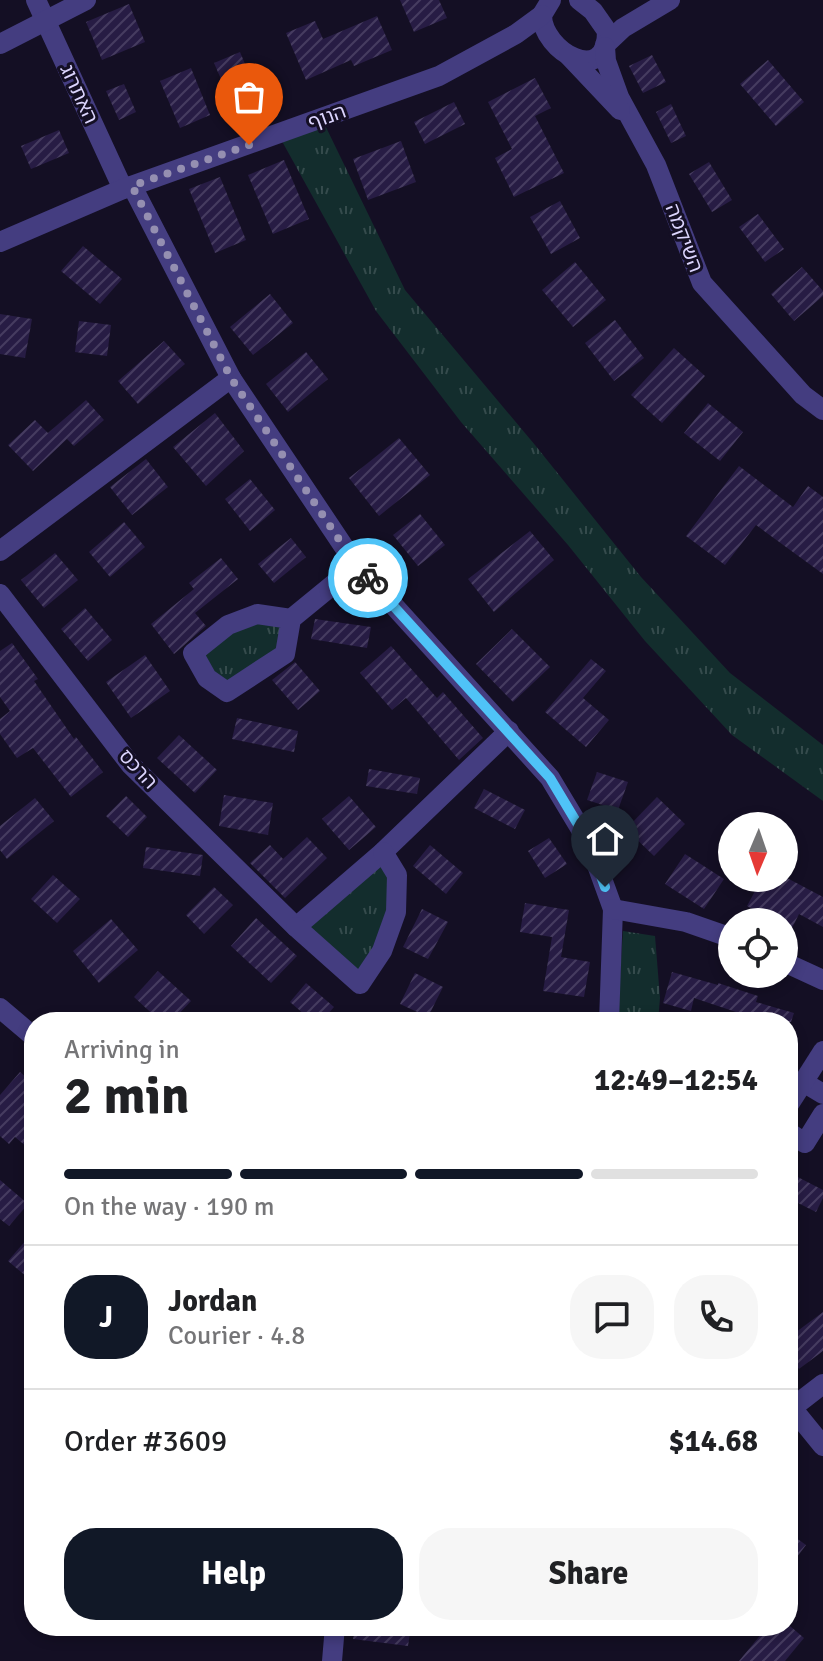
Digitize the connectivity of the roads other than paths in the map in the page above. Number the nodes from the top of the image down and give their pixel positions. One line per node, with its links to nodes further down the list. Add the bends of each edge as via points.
1 (36, 0): 7 (street, האתרוג)
2 (86, 0): 7 (street)
3 (670, 0): 6 (street)
4 (547, 5): 8 (street, הנוף); 9 (street, via 542,23)
5 (587, 5): 6 (street, via 614,18); 11 (street, via 607,31)
6 (647, 13): 11 (street)
7 (45, 20): 10 (street); 14 (street, האתרוג)
8 (516, 34): 9 (street, via 536,31); 14 (street, הנוף, via 439,76)
9 (549, 37): 12 (street)
10 (0, 44)
11 (605, 46): 12 (street, via 591,60); 13 (street, via 612,81)
12 (569, 56): 13 (street)
13 (632, 121): 17 (street, השיקמה, via 656,165 702,283 803,395)
14 (128, 187): 15 (street, הנוף); 16 (street, האתרוג)
15 (0, 242)
16 (231, 378): 18 (street); 19 (street, האתרוג)
17 (823, 410)
18 (0, 551)
19 (357, 565): 21 (street); 22 (street, האתרוג)
20 (0, 594): 25 (street, הרכס, via 130,764)
21 (291, 619): 21 (street, via 257,614 228,625 193,653 207,678 227,692 285,654)
22 (509, 731): 23 (street); 24 (street, האתרוג, via 550,778 589,843)
23 (383, 852): 25 (street); 25 (street, הרכס, via 397,875 396,912 382,951 360,984)
24 (613, 909): 26 (street); 30 (street)
25 (296, 927)
26 (718, 933)
27 (798, 968): 28 (street)
28 (823, 980)
29 (0, 1008): 31 (street)
30 (609, 1012)
31 (24, 1028)
32 (823, 1051): 33 (street)
33 (803, 1082): 34 (street); 35 (street)
34 (798, 1090)
35 (823, 1094)
36 (823, 1114): 37 (street, via 805,1143)
37 (798, 1138)
38 (823, 1384): 39 (street)
39 (798, 1400)
40 (798, 1414): 41 (street)
41 (823, 1446)
42 (334, 1636): 43 (street)
43 (332, 1661)

